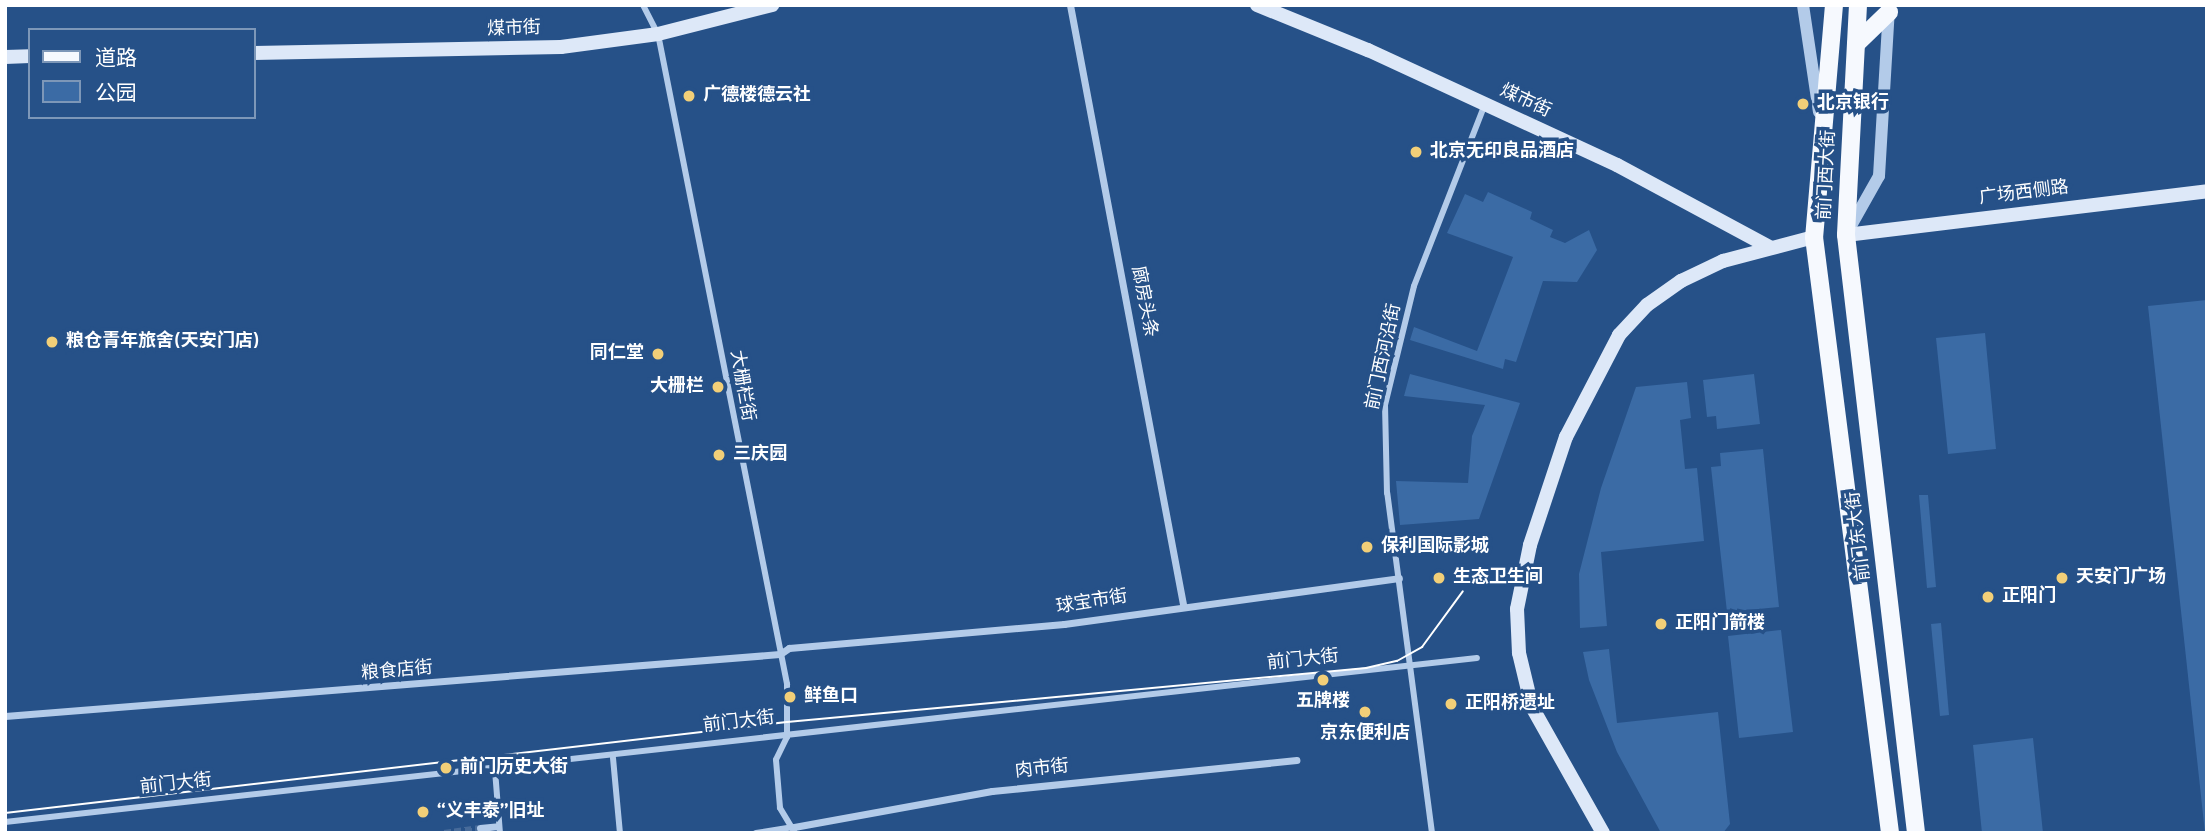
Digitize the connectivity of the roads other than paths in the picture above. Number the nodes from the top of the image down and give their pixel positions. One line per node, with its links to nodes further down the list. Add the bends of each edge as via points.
1 (643, 5): 9 (street, 大栅栏街)
2 (772, 5): 9 (main road, 煤市街)
3 (1070, 5): 21 (street, 廊房头条)
4 (1257, 5): 14 (main road, 煤市街)
5 (1803, 5): 15 (street, 前门西大街)
6 (1834, 5): 15 (main road, 前门西大街)
7 (1858, 5): 10 (main road, 前门西大街)
8 (1889, 8): 10 (main road); 17 (street, 前门西大街, via 1879,176)
9 (658, 34): 11 (main road, 煤市街, via 561,47); 23 (street, 大栅栏街)
10 (1856, 44): 17 (main road, 前门西大街)
11 (256, 53)
12 (28, 56): 13 (main road)
13 (5, 57)
14 (1485, 104): 19 (main road, 煤市街, via 1690,202); 20 (street, 前门西河沿街, via 1414,286 1385,405 1387,493)
15 (1824, 140): 18 (main road, 前门西大街)
16 (2207, 191): 17 (main road, 广场西侧路)
17 (1846, 235): 18 (main road); 40 (main road, 前门东大街)
18 (1814, 237): 19 (main road); 39 (main road, 前门东大街)
19 (1769, 247): 38 (main road, via 1723,261 1681,281 1647,305 1619,335 1566,437 1530,545 1517,609 1524,681 1532,707)
20 (1399, 578): 21 (street, 球宝市街); 25 (street, 前门西河沿街)
21 (1183, 604): 22 (street, 球宝市街, via 1064,624)
22 (789, 648): 23 (street, 粮食店街)
23 (780, 654): 26 (street, 粮食店街); 27 (street, 大栅栏街, via 787,684)
24 (1477, 658): 25 (street, 前门大街)
25 (1411, 669): 27 (street, 前门大街); 37 (street, 前门西河沿街)
26 (5, 716)
27 (786, 741): 28 (street, 前门大街); 34 (street, 大栅栏街, via 776,760 780,808)
28 (612, 758): 30 (street, 前门大街); 35 (street)
29 (1296, 760): 34 (street, 肉市街, via 992,790)
30 (495, 770): 31 (street, 前门大街); 33 (street)
31 (5, 822)
32 (480, 828): 33 (street)
33 (499, 829)
34 (795, 830): 36 (street)
35 (620, 833)
36 (756, 833)
37 (1432, 833)
38 (1603, 833)
39 (1890, 833)
40 (1916, 833)

